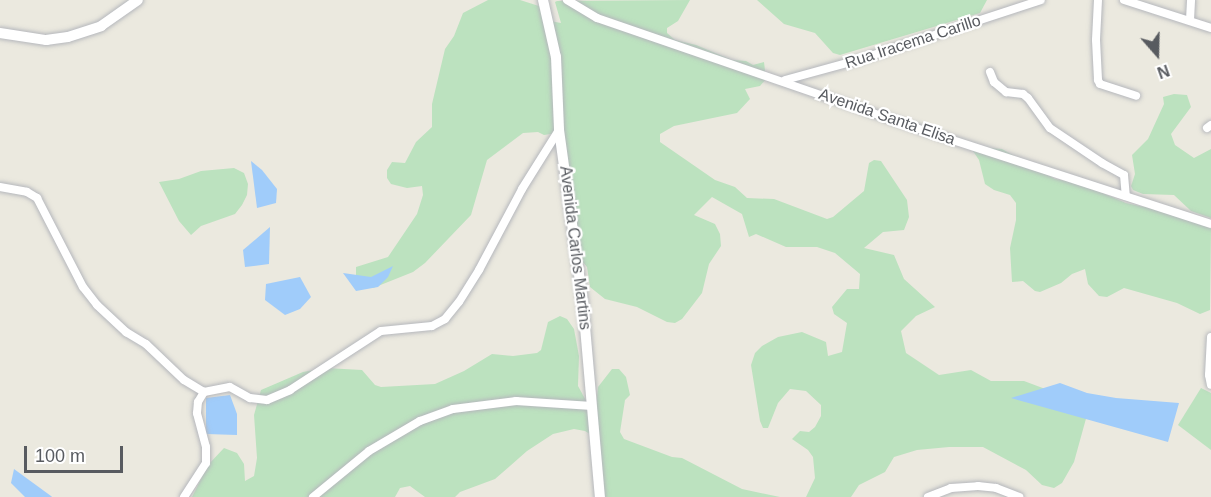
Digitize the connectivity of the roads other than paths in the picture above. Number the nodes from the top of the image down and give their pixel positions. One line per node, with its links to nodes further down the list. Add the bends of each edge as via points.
1 (138, 0): 10 (street, via 101,26 68,37 46,40)
2 (543, 0): 14 (street, Avenida Carlos Martins, via 556,57)
3 (567, 0): 12 (street, Avenida Santa Elisa, via 597,18)
4 (1041, 0): 12 (street, Rua Iracema Carillo)
5 (1098, 0): 13 (street, via 1098,80)
6 (1124, 0): 8 (street)
7 (1191, 0): 8 (street)
8 (1190, 20): 9 (street)
9 (1211, 28)
10 (0, 33)
11 (990, 72): 16 (street, via 1006,93 1028,98 1050,128 1124,175)
12 (784, 81): 16 (street, Avenida Santa Elisa)
13 (1136, 96)
14 (559, 130): 20 (street, via 464,294 445,319 432,326 381,331 290,390 267,400 250,398 230,387); 21 (street, Avenida Carlos Martins, via 575,231)
15 (0, 187): 20 (street, via 37,198 83,287 97,305 184,380)
16 (1126, 196): 17 (street, Avenida Santa Elisa)
17 (1211, 224)
18 (1211, 337): 19 (street)
19 (1211, 385)
20 (204, 392): 22 (street, via 197,413 206,463)
21 (591, 406): 23 (street, via 516,401 453,409 420,421 369,451); 24 (street, Avenida Carlos Martins)
22 (184, 497)
23 (313, 497)
24 (600, 497)
25 (928, 497): 26 (street, via 969,486 996,488)
26 (1019, 497)

